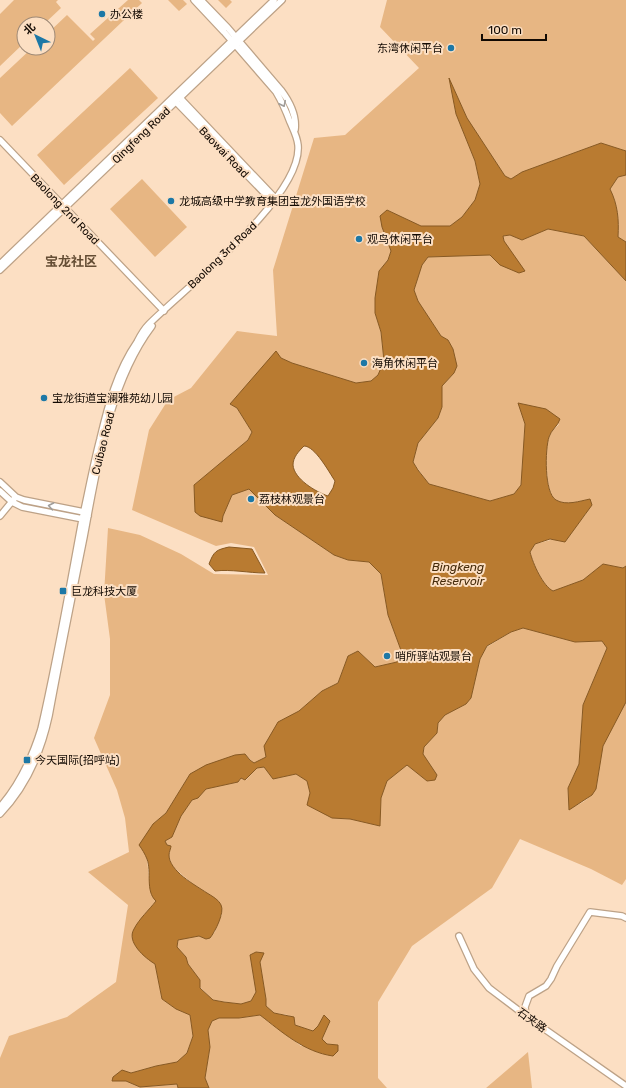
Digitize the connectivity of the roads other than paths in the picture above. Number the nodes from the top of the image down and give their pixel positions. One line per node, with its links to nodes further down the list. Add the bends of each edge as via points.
1 (194, 0): 5 (street, Baolong 3rd Road)
2 (201, 0): 5 (street, Baolong 3rd Road)
3 (274, 0): 5 (street, Qingfeng Road)
4 (282, 0): 5 (street, Qingfeng Road)
5 (235, 41): 6 (street, Qingfeng Road); 9 (street, Baolong 3rd Road, via 276,92 294,130 298,145 297,162 289,180); 10 (street, Qingfeng Road)
6 (180, 97): 7 (street, Qingfeng Road); 9 (street, Baowai Road)
7 (175, 102): 9 (street, Baowai Road); 10 (street, Qingfeng Road)
8 (0, 140): 10 (street, Baolong 2nd Road)
9 (274, 201): 13 (street, Baolong 3rd Road, via 248,232)
10 (63, 206): 11 (street, Qingfeng Road); 12 (street, Qingfeng Road); 13 (street, Baolong 2nd Road)
11 (0, 264)
12 (0, 270)
13 (164, 311): 18 (street, Cuibao Road, via 138,348 113,402)
14 (0, 482): 16 (street)
15 (0, 491): 16 (street)
16 (14, 499): 17 (street); 18 (street, via 22,507)
17 (0, 516)
18 (85, 516): 19 (street, Cuibao Road, via 41,729 22,776); 20 (street, Cuibao Road, via 46,731 26,779)
19 (0, 807)
20 (0, 814)
21 (626, 918): 23 (street, via 590,912 557,966 552,979 546,986 529,996 525,1007)
22 (459, 936): 23 (street, 石夹路, via 481,979)
23 (526, 1016): 24 (street, 石夹路)
24 (626, 1086)

